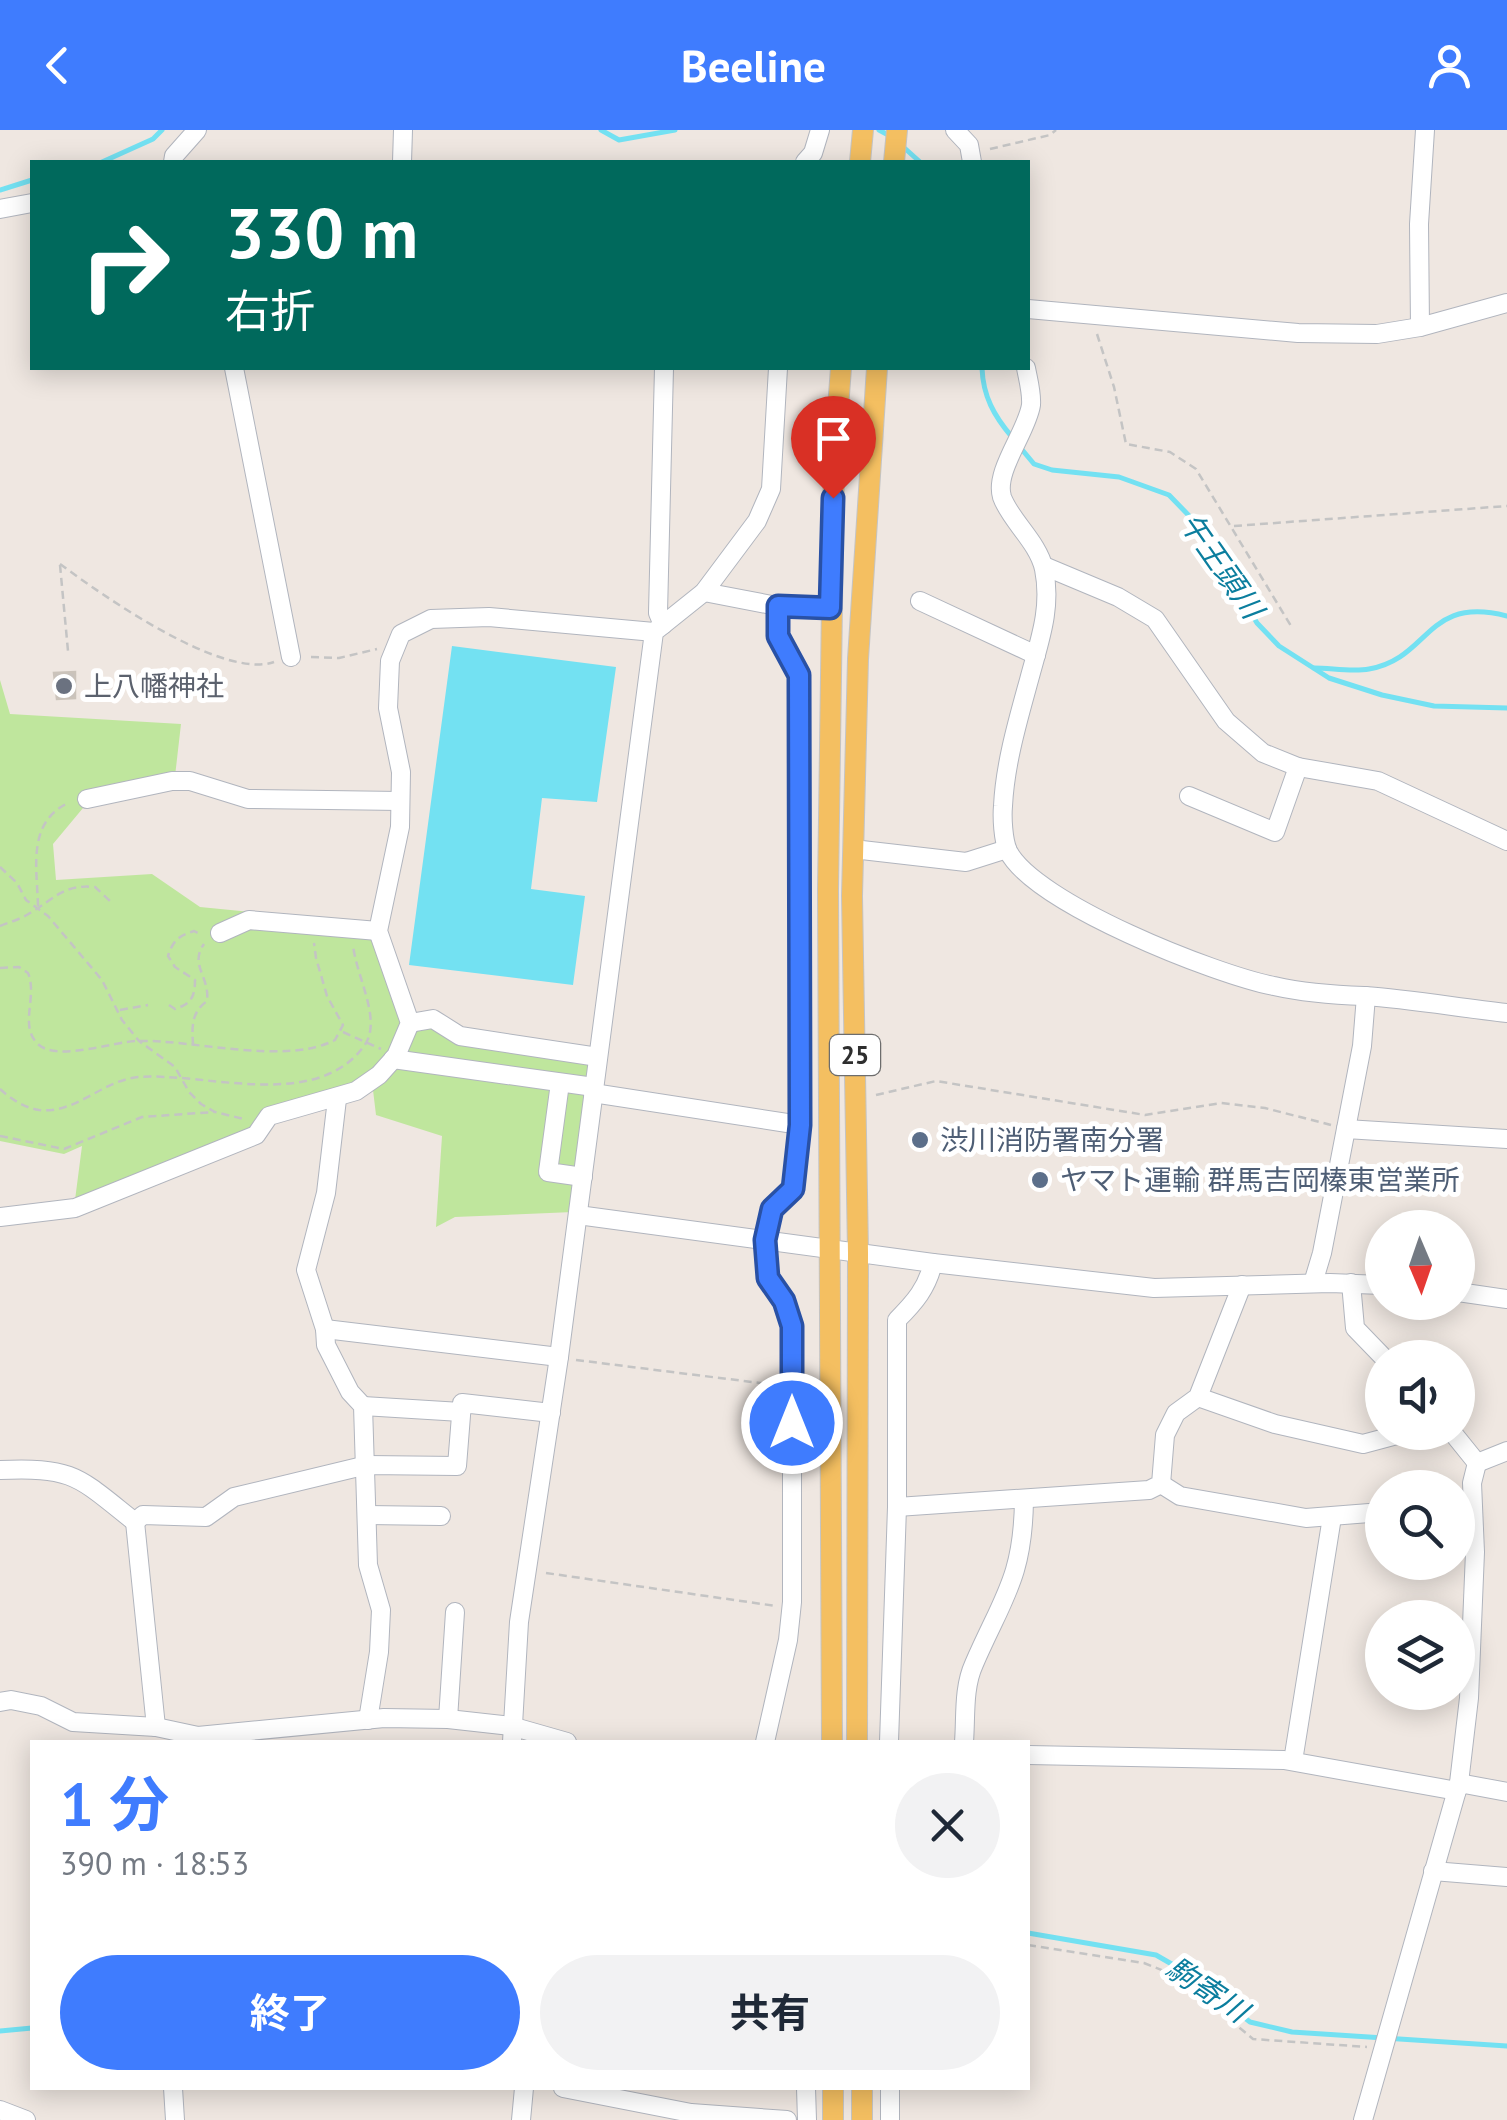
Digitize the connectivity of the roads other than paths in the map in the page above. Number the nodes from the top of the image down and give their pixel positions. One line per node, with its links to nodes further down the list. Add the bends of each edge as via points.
1 (197, 130): 9 (street)
2 (403, 130): 10 (street)
3 (897, 130): 13 (main road)
4 (955, 130): 8 (street)
5 (1426, 130): 18 (street)
6 (820, 133): 11 (street)
7 (863, 134): 12 (main road)
8 (971, 158)
9 (173, 160)
10 (402, 160)
11 (807, 160)
12 (860, 160)
13 (894, 160)
14 (30, 203): 15 (street)
15 (0, 209)
16 (1507, 303): 18 (street)
17 (1030, 308): 18 (street, via 1298,334)
18 (1420, 327)
19 (234, 370): 32 (street)
20 (664, 370): 30 (street)
21 (778, 370): 26 (street, via 770,489 757,521)
22 (842, 370): 29 (main road, 25)
23 (877, 370): 38 (main road, 25)
24 (1026, 370): 25 (street, via 1032,401 1003,475 1002,496)
25 (1044, 566): 31 (street, via 1048,606); 33 (street, via 1155,619 1226,721 1264,753)
26 (704, 592): 28 (street); 30 (street)
27 (920, 601): 31 (street)
28 (778, 606): 29 (street); 50 (street, via 778,636 799,675)
29 (830, 608): 57 (main road, 25)
30 (659, 628): 36 (street, via 489,617 431,619 400,636 390,660 388,708); 46 (street)
31 (1036, 655): 39 (street, via 1002,806)
32 (291, 658)
33 (1298, 767): 34 (street, via 1275,832); 37 (street, via 1378,781)
34 (1189, 796)
35 (87, 799): 36 (street, via 190,780 248,799)
36 (400, 801): 40 (street)
37 (1507, 841)
38 (853, 848): 39 (street, via 966,862); 58 (main road, 25)
39 (1007, 849): 42 (street, via 1025,872 1061,897 1190,960 1268,986)
40 (378, 931): 41 (street, via 249,920); 44 (street)
41 (220, 933)
42 (1366, 996): 43 (street); 51 (street)
43 (1507, 1013)
44 (410, 1023): 45 (street); 46 (street, via 433,1018 460,1036)
45 (395, 1057): 47 (street); 49 (street, via 379,1075)
46 (598, 1057): 48 (street)
47 (560, 1082): 48 (street); 53 (street, via 548,1172)
48 (593, 1090): 50 (street); 53 (street)
49 (337, 1099): 55 (street, via 269,1116 256,1136 76,1208); 66 (street, via 326,1193 306,1270)
50 (800, 1125): 56 (street, via 793,1189 772,1209)
51 (1346, 1129): 52 (street); 61 (street)
52 (1507, 1139)
53 (582, 1176): 54 (street)
54 (578, 1215): 56 (street); 68 (street)
55 (0, 1217)
56 (765, 1240): 57 (street); 99 (street, via 768,1278 792,1326 792,1608)
57 (828, 1249): 58 (street); 100 (main road, 25)
58 (858, 1253): 59 (street); 101 (main road, 25)
59 (933, 1263): 63 (street, via 1154,1288); 82 (street, via 919,1298 897,1320)
60 (1351, 1283): 61 (street); 62 (street); 67 (street, via 1356,1328)
61 (1313, 1284): 63 (street)
62 (1365, 1284)
63 (1242, 1285): 69 (street)
64 (1475, 1294): 65 (street)
65 (1507, 1299)
66 (325, 1329): 68 (street); 70 (street, via 326,1345)
67 (1367, 1340)
68 (560, 1358): 72 (street)
69 (1198, 1397): 73 (street, via 1275,1424); 80 (street, via 1176,1413 1165,1435)
70 (363, 1406): 71 (street); 77 (street)
71 (461, 1412): 72 (street, via 462,1404); 77 (street, via 457,1466)
72 (551, 1412): 96 (street)
73 (1365, 1443)
74 (1466, 1450): 76 (street)
75 (1507, 1451): 76 (street)
76 (1477, 1464): 79 (street)
77 (366, 1465): 84 (street); 87 (street, via 234,1498 206,1516 142,1514)
78 (0, 1470): 87 (street, via 70,1474)
79 (1475, 1472)
80 (1161, 1484): 81 (street); 86 (street, via 1180,1496)
81 (1024, 1500): 82 (street); 103 (street, via 1018,1566 973,1666)
82 (898, 1507): 102 (street)
83 (1365, 1514): 86 (street)
84 (368, 1515): 85 (street); 94 (street, via 368,1565 381,1610)
85 (441, 1516)
86 (1332, 1517): 105 (street)
87 (135, 1522): 95 (street)
88 (1475, 1548): 89 (street)
89 (1475, 1573)
90 (1475, 1580): 106 (street)
91 (455, 1612): 93 (street)
92 (0, 1702): 95 (street, via 41,1706 74,1722)
93 (448, 1719): 94 (street); 96 (street)
94 (368, 1720): 97 (street)
95 (156, 1727): 97 (street)
96 (511, 1734): 98 (street)
97 (198, 1739)
98 (553, 1740)
99 (764, 1740)
100 (832, 1740)
101 (858, 1740)
102 (889, 1740)
103 (964, 1740)
104 (1030, 1755): 105 (street)
105 (1294, 1761): 106 (street)
106 (1458, 1787): 107 (street); 108 (street)
107 (1507, 1792)
108 (1433, 1870): 109 (street); 127 (street)
109 (1507, 1877)
110 (173, 2090): 120 (street)
111 (524, 2090): 121 (street)
112 (573, 2090): 118 (street)
113 (806, 2090): 123 (street)
114 (833, 2090): 124 (main road)
115 (862, 2090): 125 (main road)
116 (890, 2090): 126 (street)
117 (0, 2110): 119 (street)
118 (734, 2119): 122 (street)
119 (26, 2120)
120 (174, 2120)
121 (520, 2120)
122 (787, 2120)
123 (807, 2120)
124 (834, 2120)
125 (862, 2120)
126 (890, 2120)
127 (1363, 2120)

